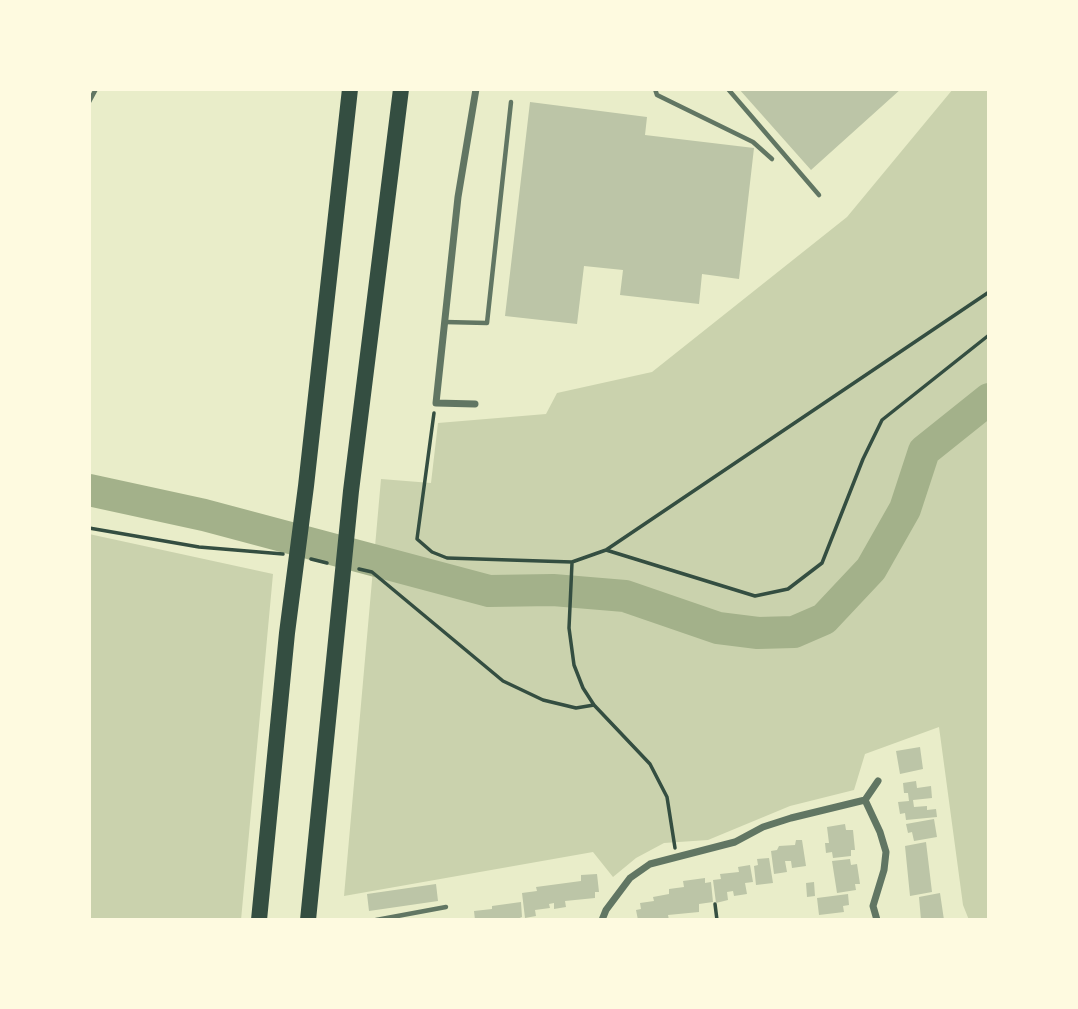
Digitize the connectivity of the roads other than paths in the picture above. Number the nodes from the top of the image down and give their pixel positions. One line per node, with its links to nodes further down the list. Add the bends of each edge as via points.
1 (96, 89): 7 (lane)
2 (349, 89): 17 (highway)
3 (401, 89): 18 (highway, via 351,491)
4 (476, 89): 11 (street, via 458,197)
5 (655, 89): 9 (lane, via 657,95 753,142)
6 (728, 89): 10 (lane)
7 (89, 102)
8 (511, 102): 11 (lane, via 487,323)
9 (772, 159)
10 (819, 195)
11 (445, 322): 12 (street, via 436,403)
12 (475, 404)
13 (878, 781): 14 (street)
14 (865, 800): 20 (street, via 791,818 735,842 650,864 630,878); 21 (street, via 886,852 873,906)
15 (446, 907): 16 (lane)
16 (407, 917): 19 (lane)
17 (259, 920)
18 (308, 920)
19 (376, 920)
20 (602, 920)
21 (877, 920)

